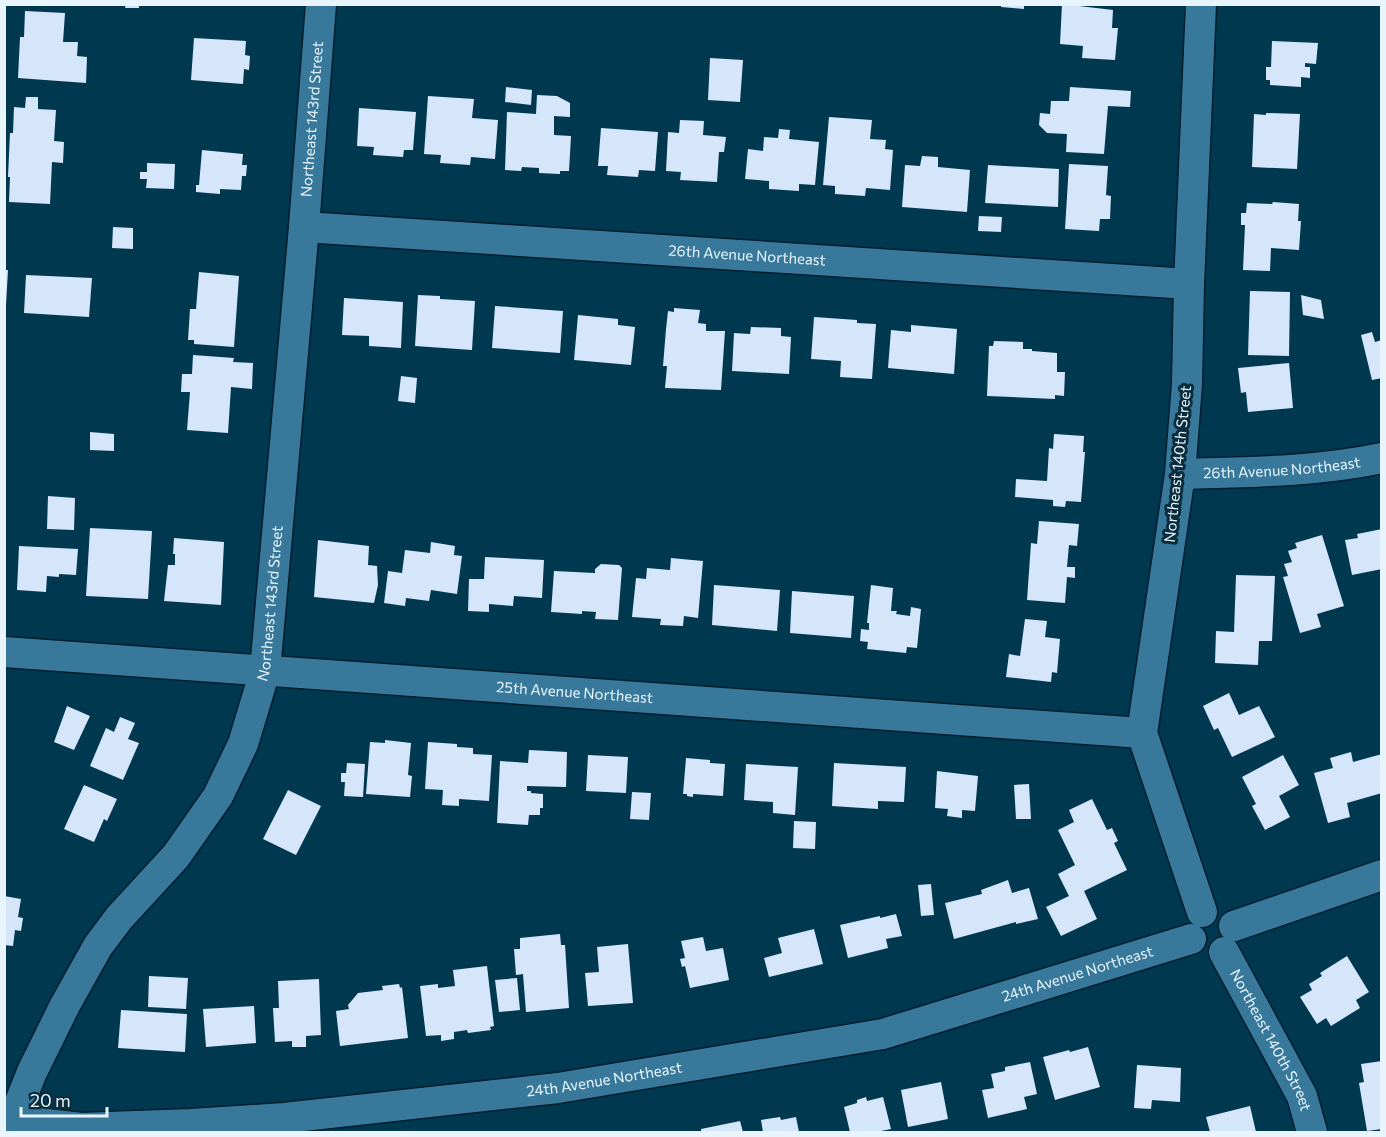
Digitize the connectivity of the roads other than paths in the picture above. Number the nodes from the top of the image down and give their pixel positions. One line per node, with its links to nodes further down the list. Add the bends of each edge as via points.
1 (321, 4): 3 (street, Northeast 143rd Street)
2 (1201, 4): 4 (street, Northeast 140th Street)
3 (304, 226): 4 (street, 26th Avenue Northeast); 8 (street, Northeast 143rd Street)
4 (1189, 285): 6 (street, Northeast 140th Street)
5 (1382, 458): 6 (street, 26th Avenue Northeast, via 1315,469)
6 (1180, 474): 9 (street, Northeast 140th Street)
7 (4, 652): 8 (street, 25th Avenue Northeast)
8 (265, 671): 9 (street, 25th Avenue Northeast); 14 (street, Northeast 143rd Street, via 243,744 218,796 176,856 98,946)
9 (1143, 733): 11 (street, Northeast 140th Street)
10 (1382, 875): 13 (street)
11 (1202, 912): 12 (street, via 1192,923); 13 (street, via 1223,912 1229,916)
12 (1191, 939): 13 (street, via 1198,950 1212,955); 14 (street, 24th Avenue Northeast, via 883,1034 558,1088 284,1118 191,1124 81,1128)
13 (1229, 939): 15 (street, Northeast 140th Street, via 1302,1096)
14 (9, 1119)
15 (1312, 1132)

